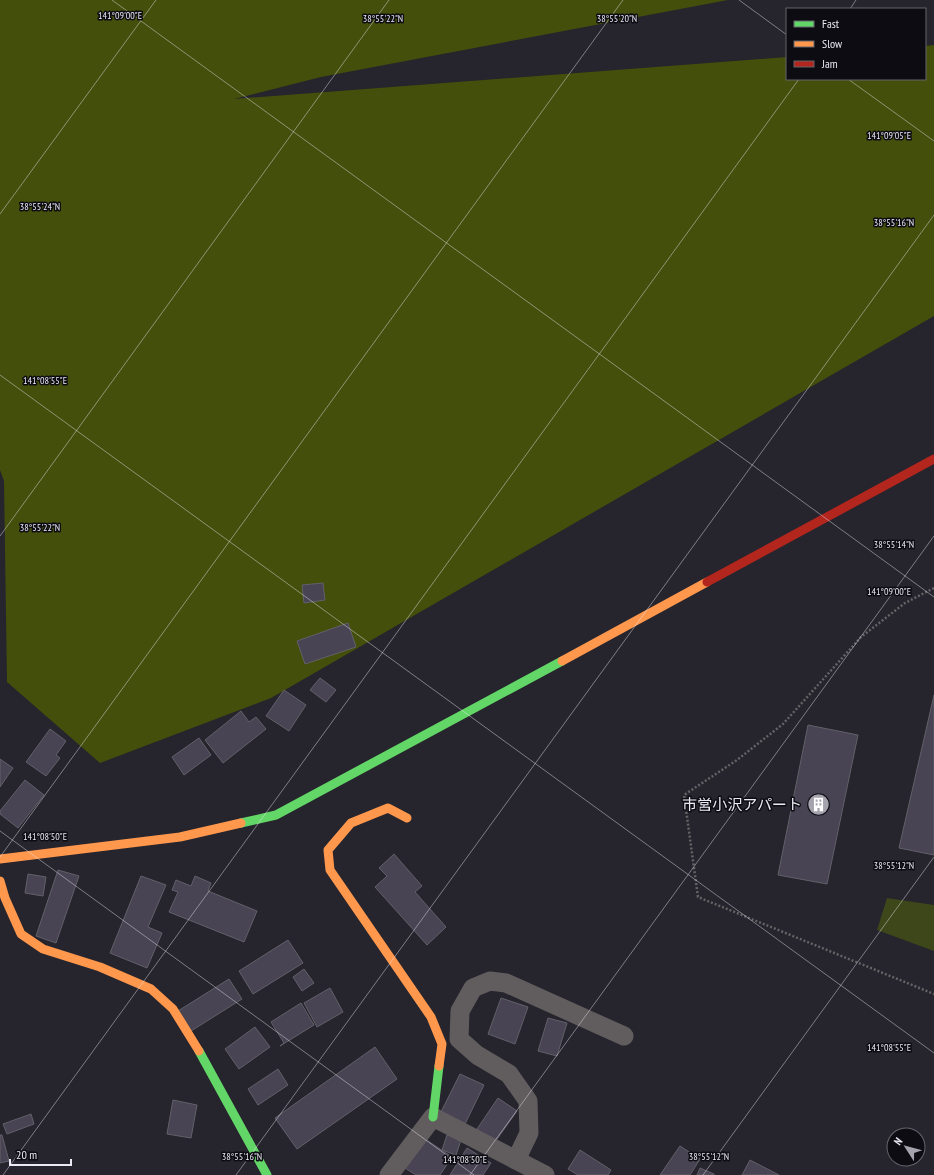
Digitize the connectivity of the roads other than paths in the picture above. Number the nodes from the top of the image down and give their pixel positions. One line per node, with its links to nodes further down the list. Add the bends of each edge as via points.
1 (934, 459): 3 (street, via 276,815 180,837)
2 (407, 818): 6 (street, via 388,808 351,823 328,850 330,870 431,1017 442,1044)
3 (0, 860)
4 (0, 881): 8 (street, via 21,934 43,949 100,967 151,989 173,1009 203,1057)
5 (624, 1036): 7 (street, via 506,983 490,981 473,988 460,1011 459,1039 477,1055 509,1074 528,1101 529,1133)
6 (433, 1117): 7 (street); 9 (street)
7 (516, 1160): 10 (street)
8 (267, 1175)
9 (389, 1175)
10 (545, 1175)

